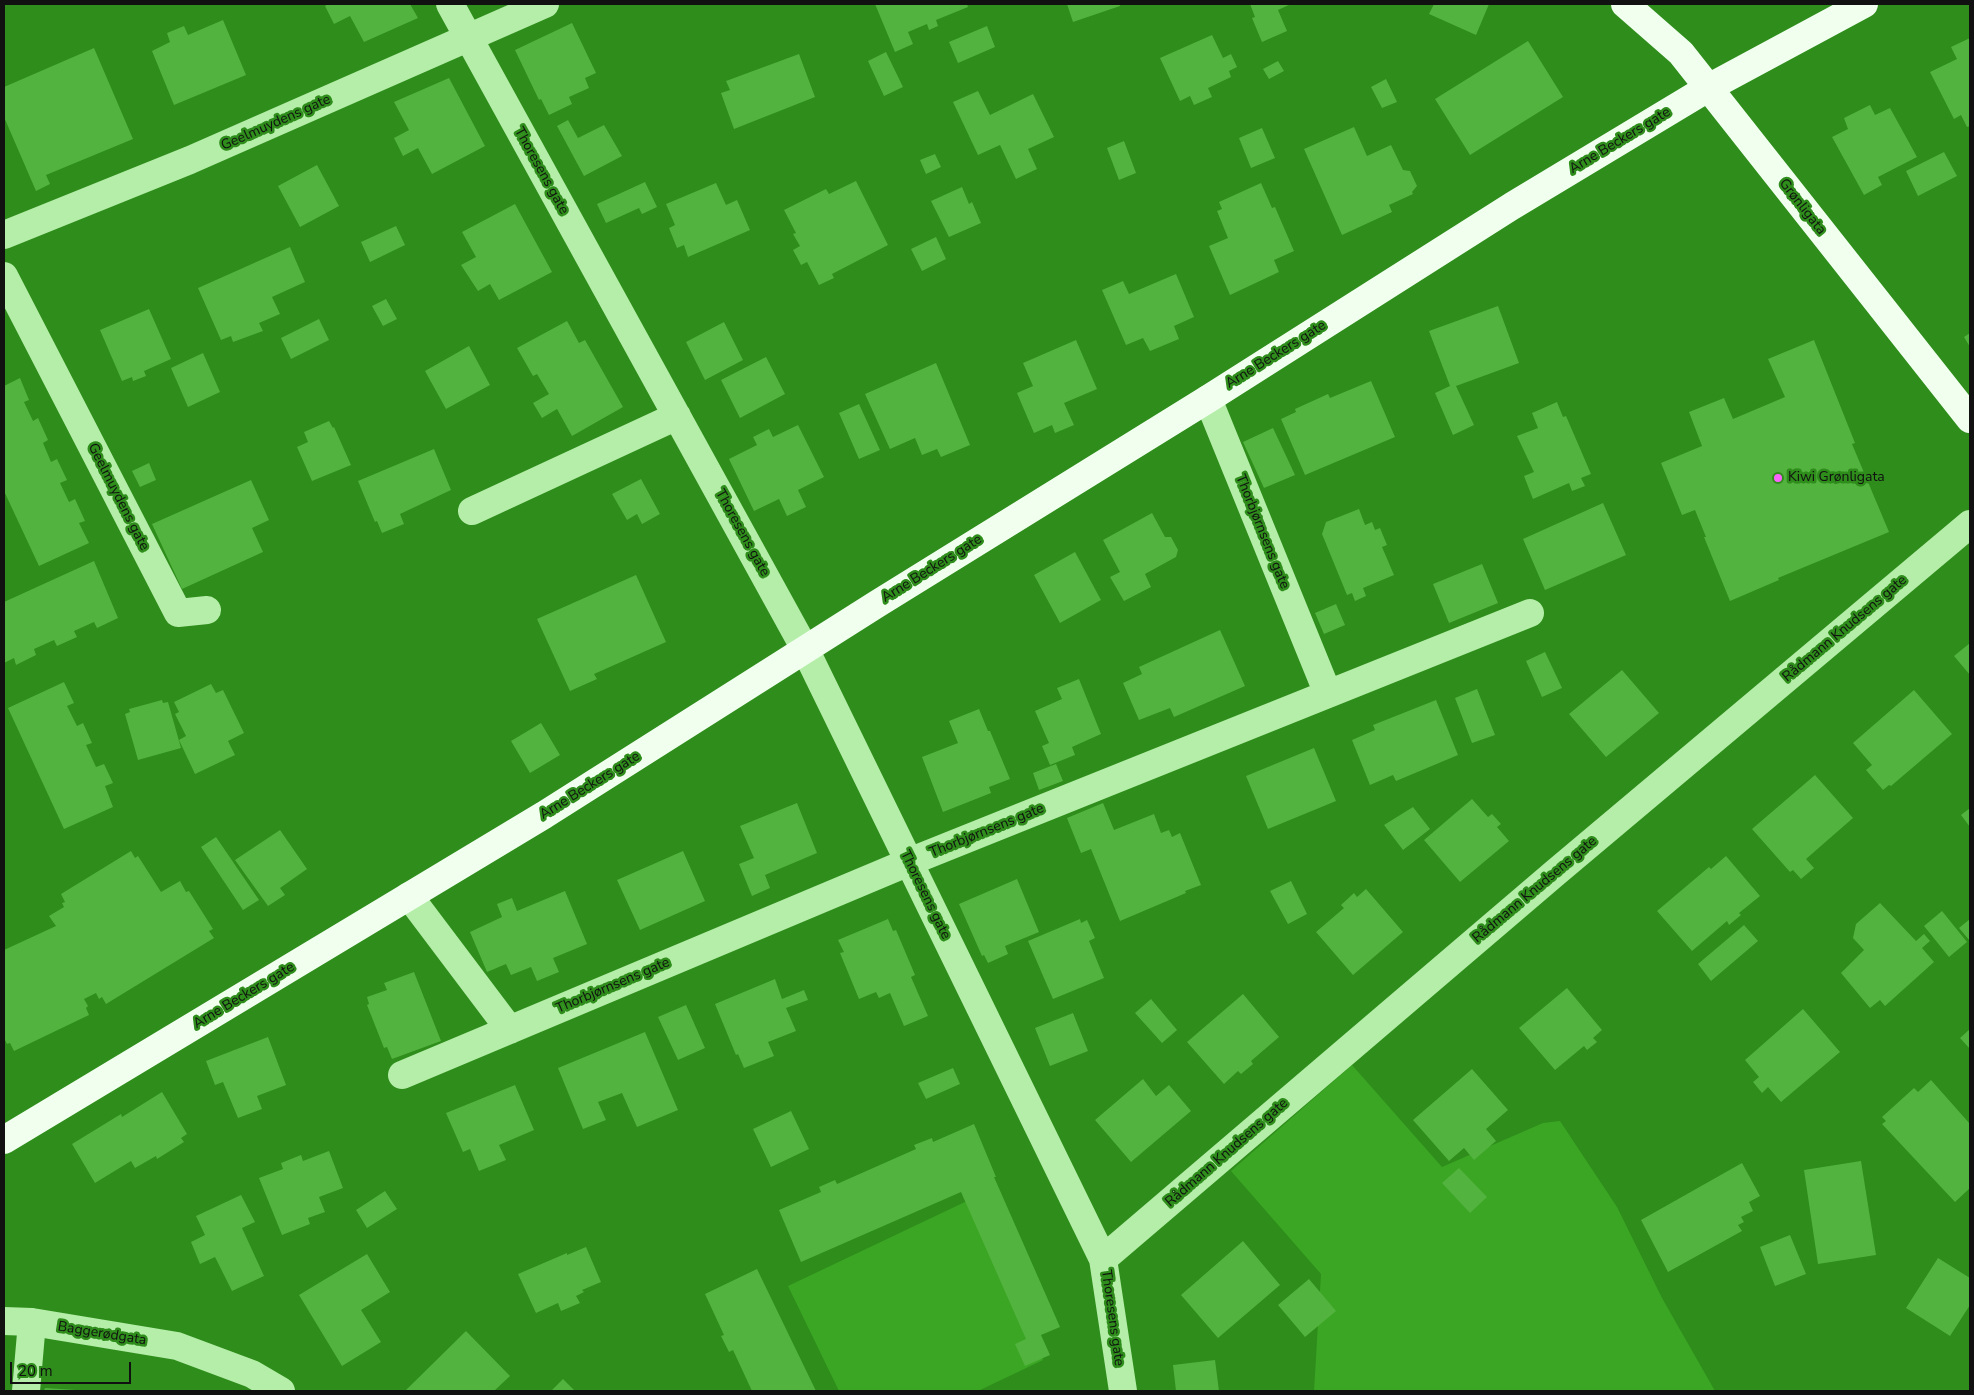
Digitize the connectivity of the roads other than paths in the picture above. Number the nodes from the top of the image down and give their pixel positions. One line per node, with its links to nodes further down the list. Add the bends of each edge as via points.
1 (450, 4): 5 (street, Thoresens gate)
2 (545, 4): 5 (street, Geelmuydens gate)
3 (1625, 4): 6 (main road, Grønligata, via 1681,54)
4 (1864, 4): 6 (main road, Arne Beckers gate)
5 (468, 38): 7 (street, Geelmuydens gate, via 190,160); 10 (street, Thoresens gate)
6 (1708, 88): 9 (main road, Arne Beckers gate, via 1512,206); 11 (main road, Grønligata)
7 (4, 235)
8 (4, 276): 14 (street, Geelmuydens gate, via 178,613)
9 (1208, 398): 16 (main road, Arne Beckers gate); 17 (street, Thorbjørnsens gate)
10 (677, 416): 12 (street); 16 (street, Thoresens gate)
11 (1970, 419)
12 (472, 511)
13 (1970, 524): 23 (street, Rådmann Knudsens gate)
14 (207, 610)
15 (1530, 614): 17 (street, Thorbjørnsens gate)
16 (805, 649): 18 (street, Thoresens gate); 19 (main road, Arne Beckers gate, via 544,815)
17 (1328, 694): 18 (street, Thorbjørnsens gate)
18 (909, 862): 20 (street, Thorbjørnsens gate); 23 (street, Thoresens gate)
19 (409, 896): 20 (street); 22 (main road, Arne Beckers gate)
20 (510, 1030): 21 (street, Thorbjørnsens gate)
21 (402, 1075)
22 (4, 1140)
23 (1103, 1259): 28 (street, Thoresens gate)
24 (4, 1321): 25 (street, Baggerødgata)
25 (32, 1322): 26 (street); 27 (street, Baggerødgata, via 177,1346 252,1374)
26 (26, 1391)
27 (281, 1391)
28 (1122, 1391)

